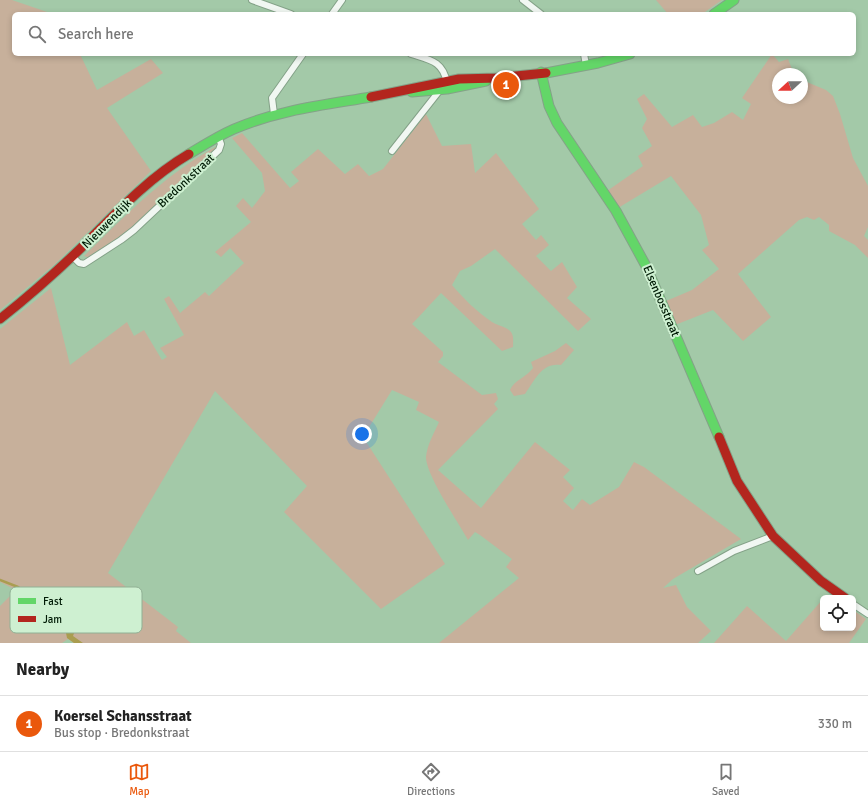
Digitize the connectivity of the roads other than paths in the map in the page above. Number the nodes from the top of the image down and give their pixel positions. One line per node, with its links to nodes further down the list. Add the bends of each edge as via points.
1 (252, 0): 5 (street)
2 (342, 0): 6 (street)
3 (523, 0): 7 (street)
4 (734, 0): 8 (street)
5 (285, 12)
6 (333, 12)
7 (538, 12)
8 (717, 12)
9 (302, 56): 16 (street, via 272,98)
10 (417, 56): 15 (street, via 437,63 443,70)
11 (584, 56): 13 (street)
12 (622, 56): 13 (street)
13 (586, 65): 14 (street)
14 (541, 72): 15 (street); 21 (street, Elsenbosstraat, via 549,106 557,123 613,206 640,252 737,481)
15 (445, 87): 16 (street, via 317,104); 18 (street)
16 (274, 114): 17 (street)
17 (218, 136): 19 (street, Nieuwendijk, via 185,156 148,184); 19 (street, Bredonkstraat, via 219,150 134,230 84,264)
18 (392, 151)
19 (73, 257): 20 (street, Nieuwendijk, via 39,289)
20 (0, 319)
21 (773, 536): 22 (street, via 734,551); 23 (street, Elsenbosstraat, via 821,581)
22 (698, 571)
23 (841, 595)
24 (856, 606): 25 (street)
25 (868, 614)

